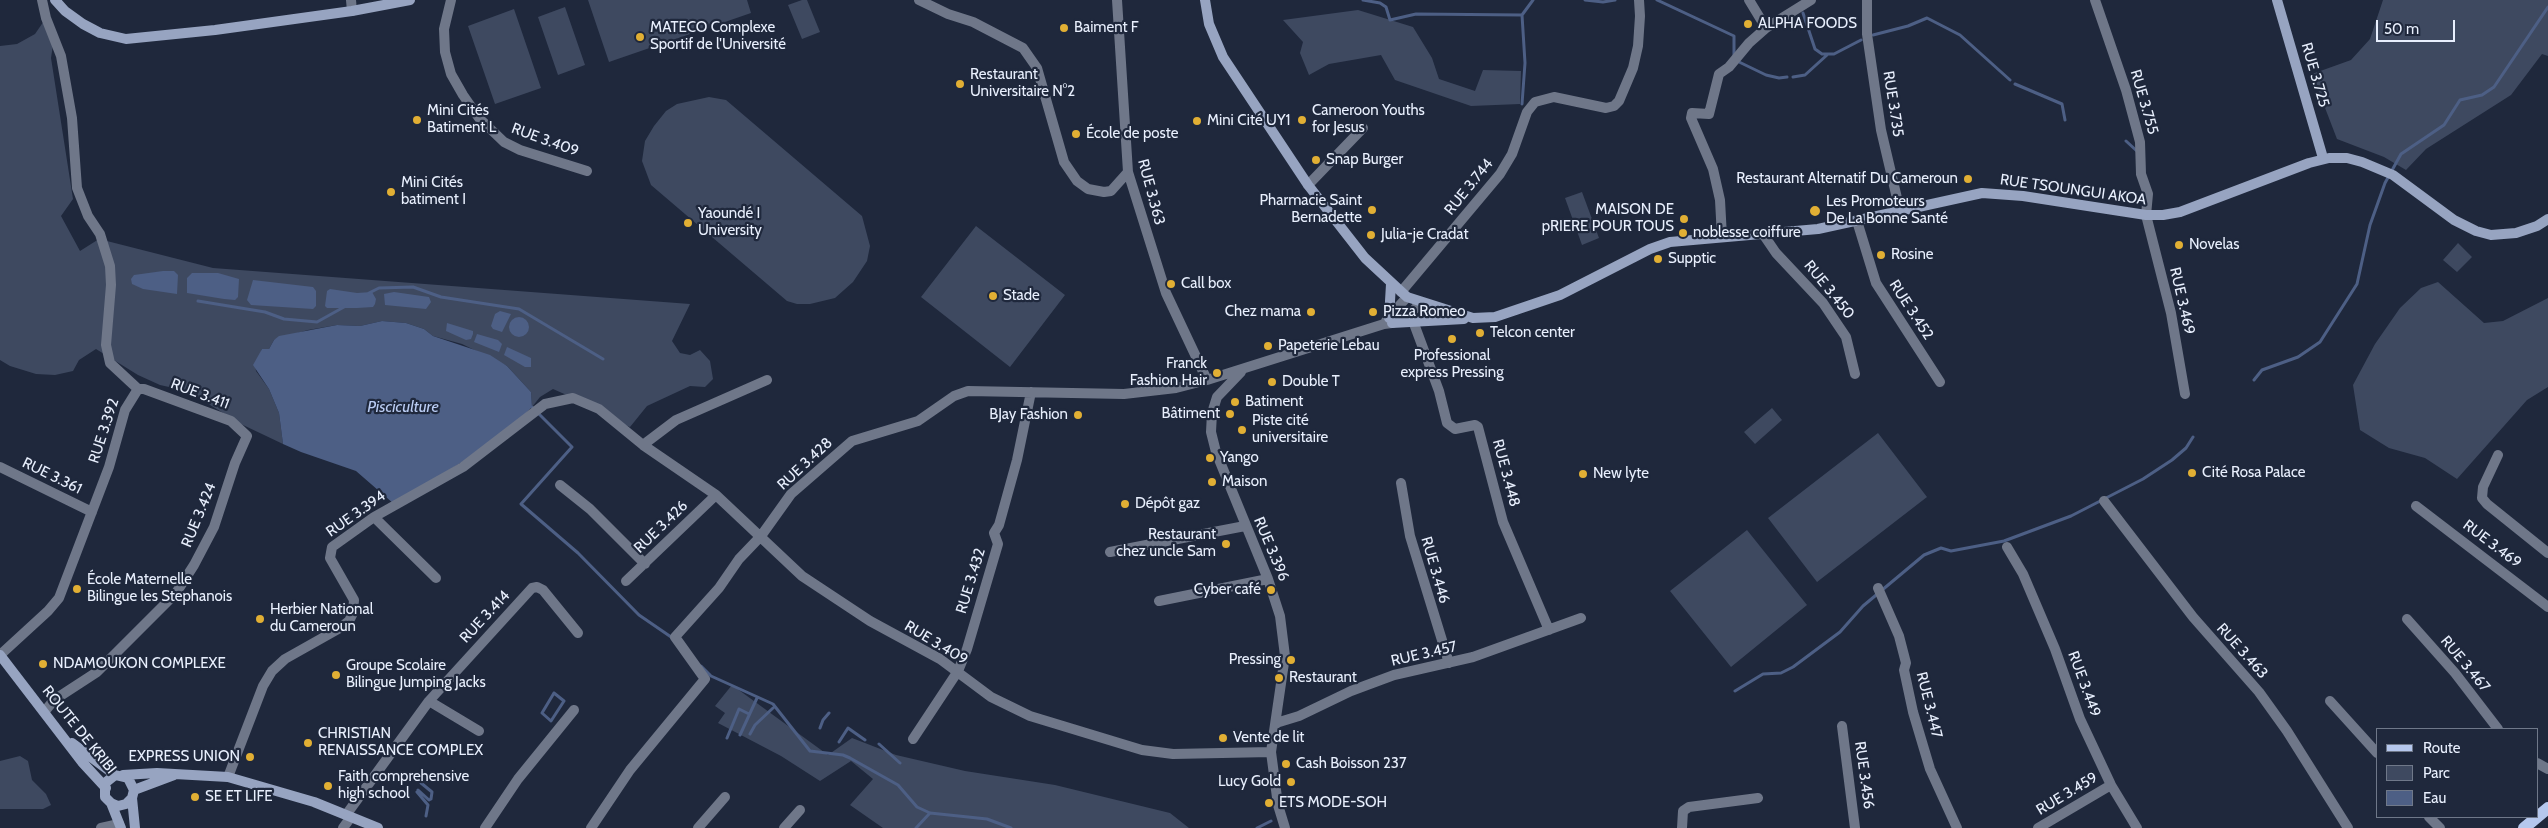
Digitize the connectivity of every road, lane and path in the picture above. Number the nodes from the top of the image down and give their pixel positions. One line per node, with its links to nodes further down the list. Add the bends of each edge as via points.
1 (42, 0): 39 (street, RUE 3.392, via 61,56 72,118 77,188 88,216 100,234 110,266 106,345 110,363)
2 (55, 0): 15 (main road, via 83,24 100,33 126,39 156,38)
3 (351, 0): 15 (street)
4 (410, 0): 15 (main road)
5 (451, 0): 19 (street, RUE 3.409, via 444,29 445,52 451,74 462,95 480,118 504,142 520,150)
6 (919, 0): 20 (street, via 973,22 1022,48 1036,68 1064,162 1077,181 1088,189 1111,191)
7 (1117, 0): 20 (street, RUE 3.363)
8 (1205, 0): 21 (main road, RUE TSOUNGUI AKOA, via 1209,24 1223,58)
9 (1638, 0): 29 (street, RUE 3.744, via 1638,46 1619,101 1606,108 1554,97 1535,102 1527,112 1512,154 1500,174)
10 (1750, 0): 16 (street)
11 (1811, 0): 16 (street)
12 (1866, 0): 22 (street, RUE 3.735, via 1867,34 1881,130)
13 (2095, 0): 23 (street, RUE 3.755, via 2140,142 2141,174 2148,194)
14 (2277, 0): 18 (main road, RUE 3.725)
15 (352, 11)
16 (1766, 28): 27 (street, via 1729,67 1718,74 1709,114 1693,112 1691,116 1713,169 1720,200)
17 (1363, 128): 21 (street)
18 (2323, 158): 23 (main road, RUE TSOUNGUI AKOA, via 2180,212); 24 (main road, RUE TSOUNGUI AKOA, via 2347,158 2393,175 2454,220 2476,231 2491,235 2516,233)
19 (587, 171)
20 (1128, 172): 37 (street, RUE 3.363, via 1166,293)
21 (1308, 185): 28 (main road, RUE TSOUNGUI AKOA, via 1365,258)
22 (1900, 211): 23 (main road, RUE TSOUNGUI AKOA, via 1982,193 2003,193); 25 (main road, RUE TSOUNGUI AKOA)
23 (2146, 215): 41 (street, RUE 3.469, via 2171,313)
24 (2548, 219)
25 (1857, 221): 26 (main road, RUE TSOUNGUI AKOA, via 1818,229); 38 (street, RUE 3.452, via 1876,283)
26 (1763, 234): 27 (main road, RUE TSOUNGUI AKOA); 35 (street, RUE 3.450, via 1776,253 1823,303 1846,337)
27 (1722, 236): 31 (main road, RUE TSOUNGUI AKOA, via 1670,242 1560,295 1495,317)
28 (1391, 284): 29 (main road, RUE TSOUNGUI AKOA); 32 (main road)
29 (1404, 295): 30 (main road, RUE TSOUNGUI AKOA); 32 (street, RUE 3.744)
30 (1420, 302): 31 (main road, RUE TSOUNGUI AKOA); 32 (street, RUE 3.428, via 1412,312)
31 (1473, 318): 33 (main road)
32 (1388, 321): 33 (main road); 34 (street, RUE 3.428)
33 (1413, 321): 68 (street, RUE 3.448, via 1433,373 1447,423 1455,429 1478,427 1503,522)
34 (1242, 371): 37 (street, RUE 3.428); 54 (street, RUE 3.396, via 1217,397 1211,432)
35 (1855, 374)
36 (768, 380): 44 (street, via 676,420)
37 (1207, 380): 40 (street, RUE 3.428, via 1176,388 1124,394)
38 (1940, 382)
39 (138, 389): 43 (street, RUE 3.411, via 231,422); 52 (street, RUE 3.392, via 125,410)
40 (1031, 392): 55 (street, RUE 3.428, via 968,391 954,396 918,421 856,438 791,494); 72 (street, RUE 3.432, via 1000,525 994,533 998,544)
41 (2185, 394)
42 (564, 399): 44 (street, RUE 3.409, via 583,400 599,408); 53 (street, RUE 3.394, via 544,404 463,467)
43 (247, 436): 76 (street, RUE 3.424, via 214,527 176,593 97,672 54,700)
44 (643, 445): 49 (street, RUE 3.409)
45 (2498, 455): 58 (street, via 2483,487 2482,498)
46 (0, 467): 52 (street, RUE 3.361)
47 (1401, 483): 71 (street, RUE 3.446, via 1410,536)
48 (560, 485): 59 (street, via 590,509)
49 (716, 495): 55 (street, RUE 3.409); 59 (street, RUE 3.426)
50 (2104, 501): 116 (street, RUE 3.463, via 2199,624 2259,692)
51 (2416, 506): 65 (street, RUE 3.469)
52 (92, 512): 70 (street, RUE 3.392, via 59,598)
53 (374, 517): 60 (street); 87 (street, RUE 3.394, via 332,547 329,553 354,600 349,621 285,659 272,671 263,686)
54 (1245, 526): 57 (street); 61 (street, RUE 3.396)
55 (761, 536): 72 (street, RUE 3.409, via 802,576 870,621); 108 (street, RUE 3.428, via 675,637 706,679 630,770)
56 (2007, 546): 88 (street, RUE 3.449, via 2023,574 2065,674 2080,719)
57 (1110, 552)
58 (2548, 553)
59 (645, 564): 62 (street, RUE 3.426)
60 (436, 578)
61 (1268, 579): 64 (street); 77 (street, RUE 3.396, via 1280,616 1285,656)
62 (626, 581)
63 (1878, 588): 113 (street, RUE 3.447, via 1899,636 1913,712 1930,769)
64 (1159, 601)
65 (2548, 607)
66 (1581, 618): 68 (street, RUE 3.457)
67 (2407, 619): 80 (street, RUE 3.467, via 2455,673)
68 (1549, 630): 71 (street, RUE 3.457)
69 (578, 633): 73 (street, RUE 3.414, via 542,590 532,588)
70 (0, 655): 76 (main road, ROUTE DE KRIBI)
71 (1449, 663): 77 (street, RUE 3.457, via 1394,675)
72 (958, 671): 82 (street, RUE 3.432); 83 (street, RUE 3.409, via 991,698 1030,716 1142,750 1181,754)
73 (429, 701): 81 (street); 96 (street, RUE 3.414)
74 (2330, 701): 84 (street)
75 (574, 710): 107 (street, via 518,779)
76 (45, 711): 79 (main road, ROUTE DE KRIBI)
77 (1276, 723): 83 (street, RUE 3.396)
78 (1842, 726): 112 (street, RUE 3.456)
79 (58, 728): 86 (main road, via 72,743); 89 (main road, ROUTE DE KRIBI)
80 (2497, 728)
81 (479, 731)
82 (913, 739)
83 (1271, 752): 101 (street)
84 (2376, 752)
85 (177, 774): 86 (main road); 87 (main road); 90 (main road)
86 (119, 775): 89 (main road, via 105,783); 90 (main road, via 128,778)
87 (228, 777): 96 (main road, via 314,802)
88 (2111, 785): 114 (street, RUE 3.459); 115 (street, RUE 3.449)
89 (106, 788): 93 (main road, ROUTE DE KRIBI, via 105,798)
90 (133, 794): 93 (main road, via 126,804 118,806); 104 (main road)
91 (725, 796): 109 (street)
92 (1758, 798): 111 (street, via 1689,807 1683,812)
93 (111, 803): 102 (main road, ROUTE DE KRIBI)
94 (2548, 808): 97 (main road)
95 (800, 810): 110 (street)
96 (348, 816): 105 (street, RUE 3.414); 106 (main road)
97 (2538, 816)
98 (2548, 817): 119 (main road)
99 (2430, 818): 117 (street)
100 (2536, 818): 118 (main road)
101 (1284, 825)
102 (120, 826): 103 (street)
103 (101, 828)
104 (135, 828)
105 (344, 828)
106 (378, 828)
107 (485, 828)
108 (591, 828)
109 (698, 828)
110 (784, 828)
111 (1682, 828)
112 (1855, 828)
113 (1957, 828)
114 (2038, 828)
115 (2138, 828)
116 (2348, 828)
117 (2440, 828)
118 (2524, 828)
119 (2535, 828)

